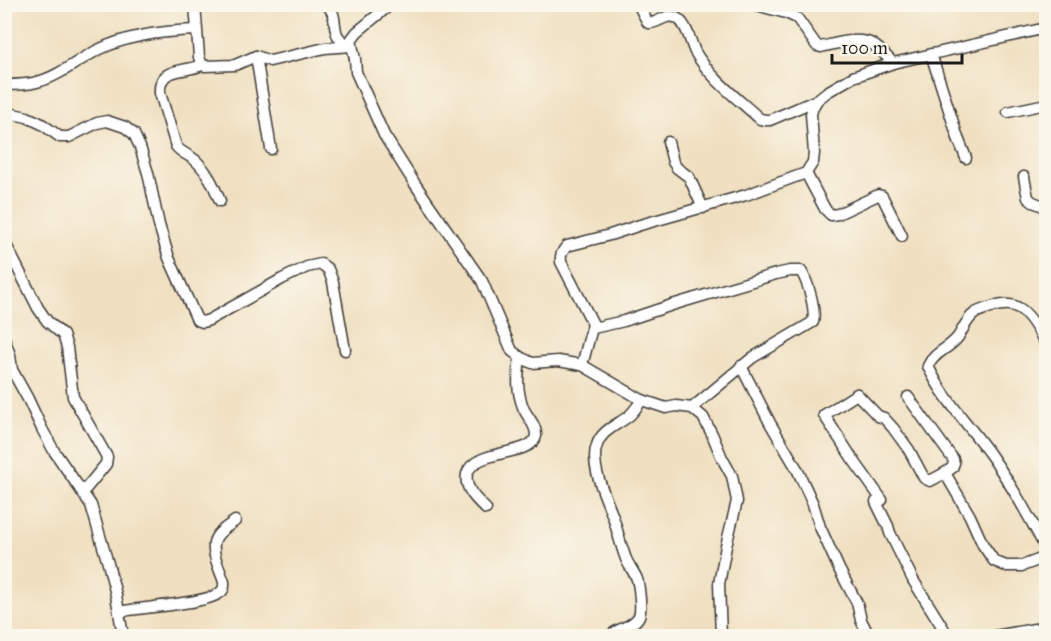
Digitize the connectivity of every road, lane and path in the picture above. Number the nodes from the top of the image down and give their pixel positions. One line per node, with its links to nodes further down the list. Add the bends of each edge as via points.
1 (195, 4): 7 (street)
2 (326, 4): 8 (street, via 333,13 338,37)
3 (390, 4): 8 (street, via 357,32)
4 (638, 4): 14 (street, via 648,22 669,16 681,21 709,71 760,119 770,120)
5 (752, 4): 11 (street, via 797,18 817,46 869,42)
6 (1047, 27): 9 (street)
7 (196, 30): 12 (street); 13 (street, via 174,30 123,41 49,78)
8 (352, 46): 10 (street, via 270,61); 33 (street, via 356,72 384,135 482,281 512,351)
9 (931, 54): 11 (street); 20 (street)
10 (256, 56): 12 (street, via 236,64); 19 (street)
11 (893, 63): 14 (street, via 853,77)
12 (202, 65): 23 (street, via 169,73 159,86 177,146 208,174)
13 (4, 85)
14 (817, 100): 21 (street, via 811,114 813,162)
15 (1047, 104): 17 (street)
16 (4, 112): 32 (street, via 27,117 60,137 107,121 134,134 169,258 198,320 209,320 282,279 321,264 328,269 333,282)
17 (1008, 112)
18 (668, 142): 25 (street, via 673,162 689,177)
19 (271, 149)
20 (966, 158)
21 (806, 173): 25 (street); 26 (street, via 831,215 882,196)
22 (1024, 177): 24 (street, via 1028,198)
23 (220, 201)
24 (1047, 207)
25 (703, 208): 28 (street, via 563,250 561,262)
26 (902, 236)
27 (4, 241): 40 (street, via 46,321 63,335 73,397 107,457 106,464)
28 (593, 328): 34 (street); 35 (street, via 783,272 801,271 812,304 813,322)
29 (1043, 335): 31 (street); 43 (street, via 1020,308 1010,304 988,308 975,313 956,339 928,366 993,458)
30 (4, 338): 40 (street, via 12,370 42,429)
31 (1047, 344)
32 (345, 350)
33 (520, 357): 34 (street, via 532,363 558,361); 41 (street, via 518,390 536,437 524,447 483,458 471,467 469,489)
34 (582, 365): 37 (street)
35 (741, 366): 38 (street); 50 (street, via 797,469)
36 (908, 397): 39 (street, via 954,463)
37 (642, 400): 38 (street, via 666,408); 48 (street, via 630,415 603,435 595,454 600,486 636,579 640,605 637,620)
38 (692, 408): 49 (street, via 703,417 712,434 732,476 737,501 718,584)
39 (945, 473): 44 (street, via 994,561 1023,566); 51 (street, via 930,481 924,478 893,428 856,394 824,415 882,500 876,502 898,551)
40 (83, 492): 45 (street, via 99,526)
41 (486, 509)
42 (235, 521): 45 (street, via 216,536 214,543 224,582 221,592 188,603)
43 (1047, 549)
44 (1047, 556)
45 (119, 612): 47 (street)
46 (1047, 627): 52 (street)
47 (123, 636)
48 (610, 636)
49 (721, 636)
50 (869, 636)
51 (948, 636)
52 (995, 636)

